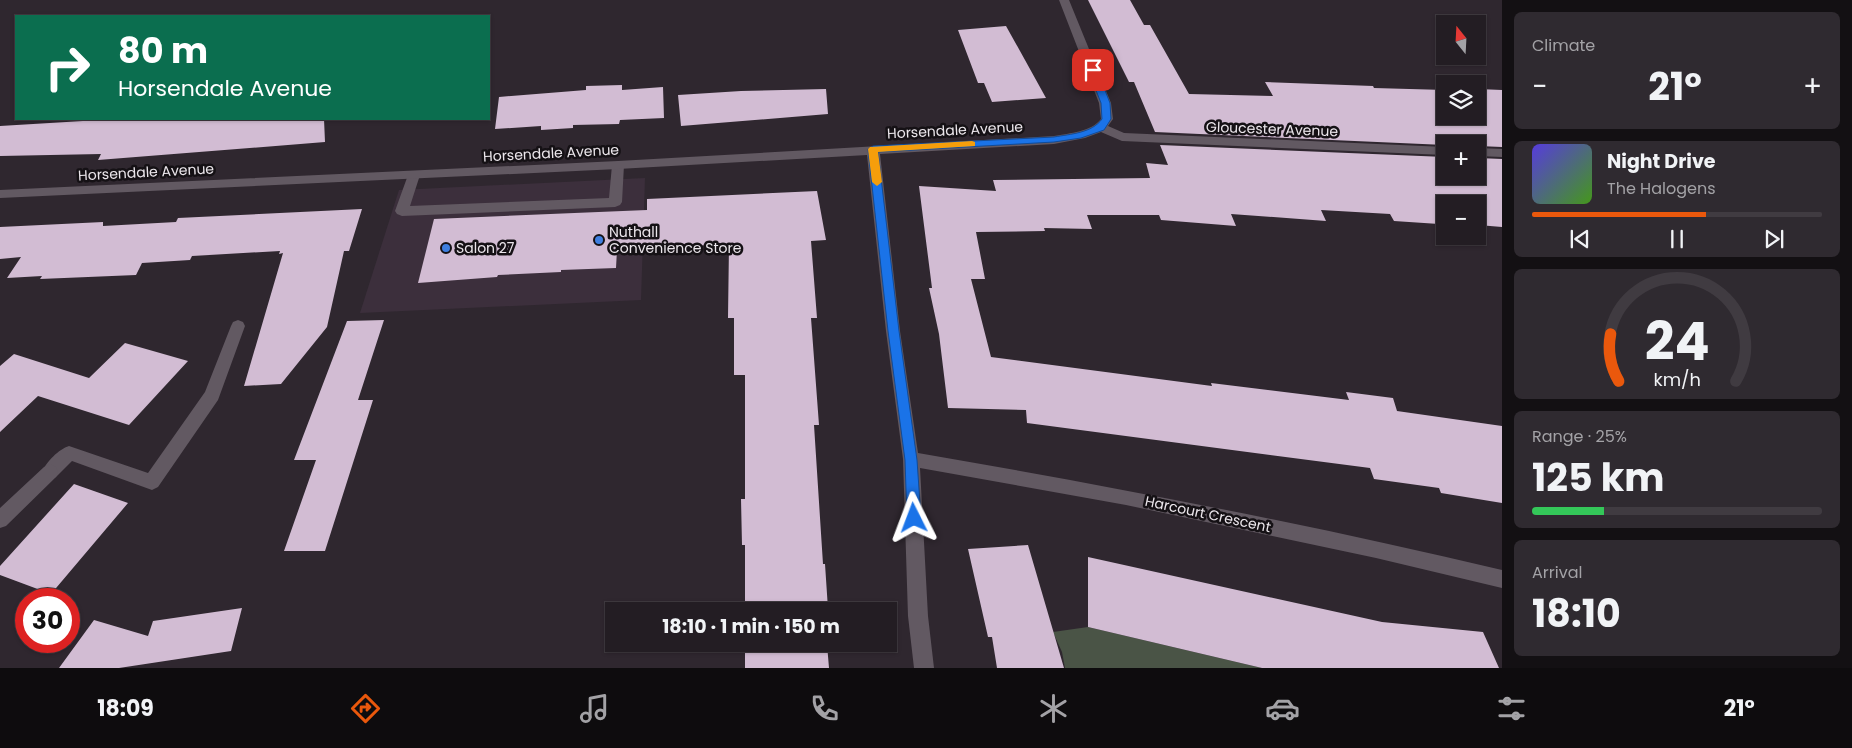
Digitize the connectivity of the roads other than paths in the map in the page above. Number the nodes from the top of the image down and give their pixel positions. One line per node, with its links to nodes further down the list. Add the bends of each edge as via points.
1 (1064, 0): 2 (street, via 1105,103 1107,119)
2 (1101, 128): 3 (street, Horsendale Avenue, via 1081,136 1054,140); 4 (street, Gloucester Avenue, via 1122,137)
3 (873, 149): 7 (street, Horsendale Avenue); 11 (street)
4 (1436, 151)
5 (1486, 152): 6 (street)
6 (1502, 153)
7 (618, 165): 8 (street, Horsendale Avenue); 8 (street, via 615,202 402,211)
8 (414, 175): 9 (street, Horsendale Avenue)
9 (0, 194)
10 (238, 326): 12 (street, via 212,395 152,482 68,453)
11 (911, 460): 13 (street, Harcourt Crescent, via 1126,497); 14 (street, via 918,616)
12 (0, 520)
13 (1502, 579)
14 (924, 668)

